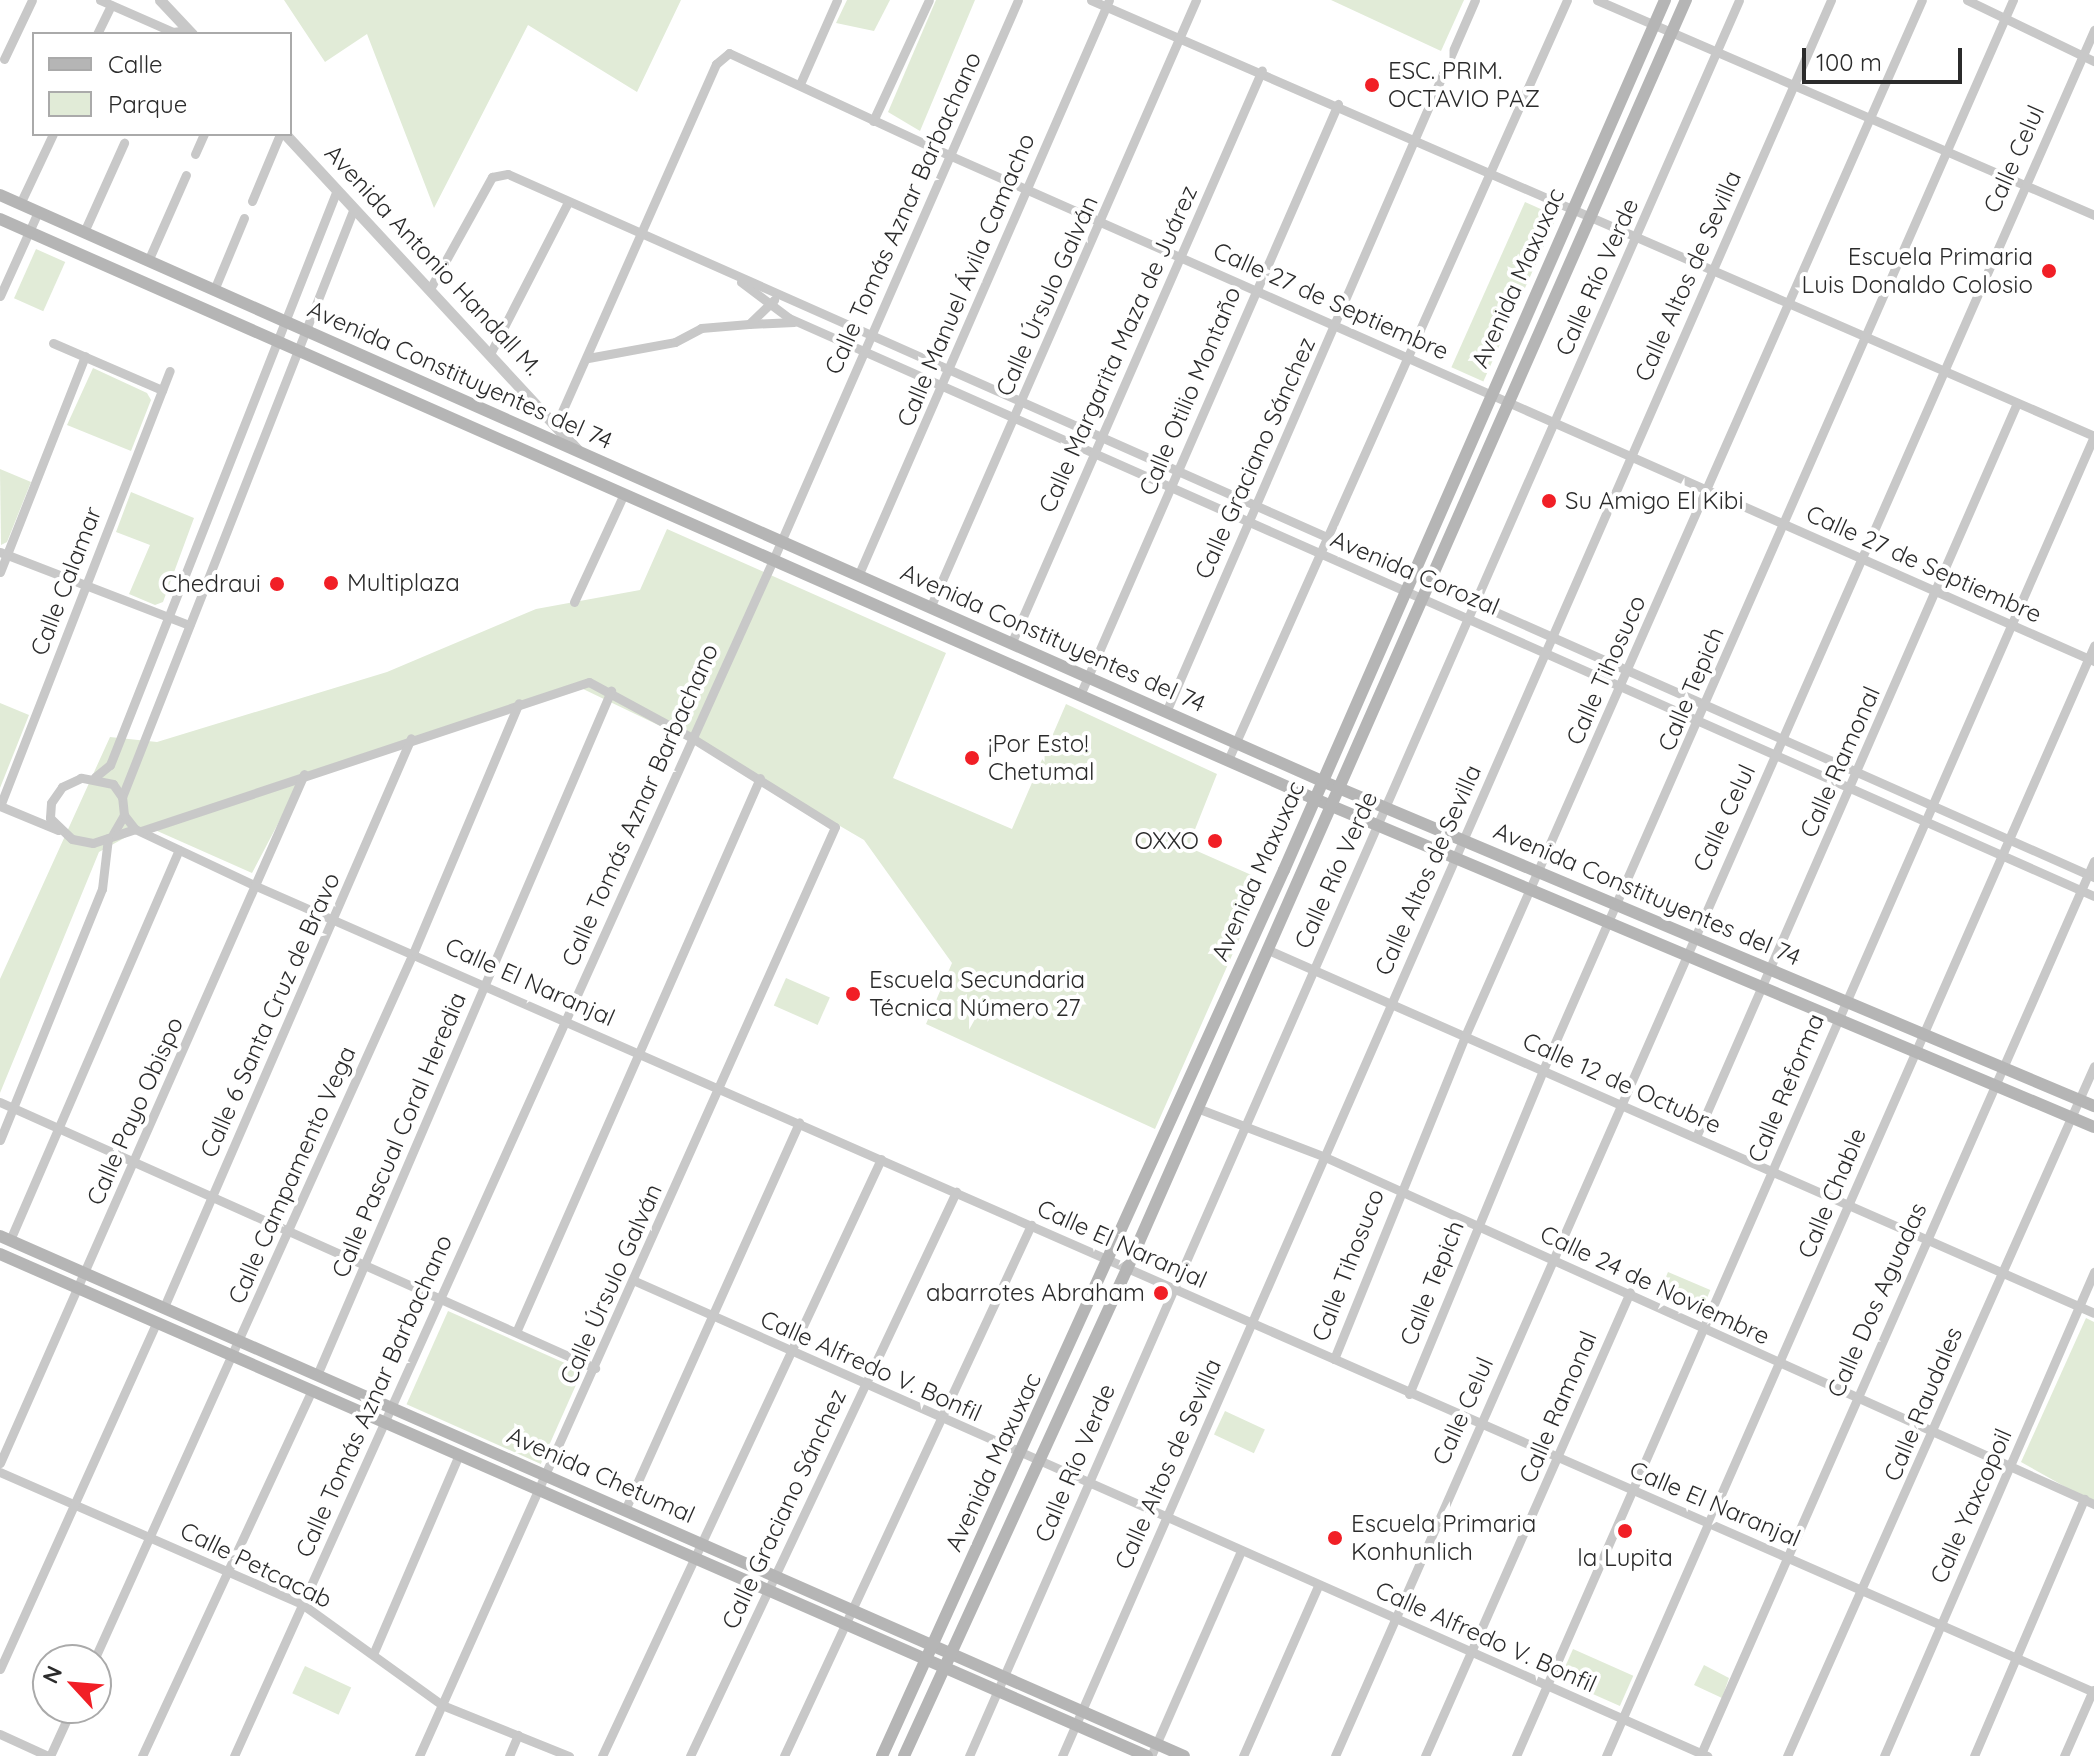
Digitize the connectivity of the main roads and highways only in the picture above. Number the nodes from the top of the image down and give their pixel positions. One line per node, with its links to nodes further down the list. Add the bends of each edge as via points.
1 (1665, 0): 5 (main road, Avenida Maxuxac)
2 (1686, 0): 6 (main road, Avenida Maxuxac)
3 (0, 195): 5 (main road, Avenida Constituyentes del 74)
4 (0, 219): 7 (main road, Avenida Constituyentes del 74)
5 (1322, 781): 6 (main road, Avenida Constituyentes del 74); 7 (main road, Avenida Maxuxac)
6 (1338, 788): 8 (main road, Avenida Maxuxac); 9 (main road, Avenida Constituyentes del 74)
7 (1315, 799): 8 (main road, Avenida Constituyentes del 74); 13 (main road, Avenida Maxuxac, via 1024,1453)
8 (1331, 805): 10 (main road, Avenida Constituyentes del 74); 14 (main road, Avenida Maxuxac)
9 (2094, 1106)
10 (2094, 1127)
11 (5, 1238): 13 (main road, Avenida Chetumal)
12 (1, 1258): 15 (main road, Avenida Chetumal)
13 (933, 1644): 14 (main road, Avenida Chetumal); 15 (main road, Avenida Maxuxac)
14 (952, 1653): 16 (main road, Avenida Maxuxac); 17 (main road, Avenida Chetumal, via 1083,1711)
15 (926, 1659): 16 (main road, Avenida Chetumal); 18 (main road, Avenida Maxuxac)
16 (946, 1667): 17 (main road, Avenida Chetumal); 19 (main road, Avenida Maxuxac)
17 (1151, 1752): 20 (main road, Avenida Chetumal)
18 (882, 1756)
19 (904, 1756)
20 (1184, 1756)

